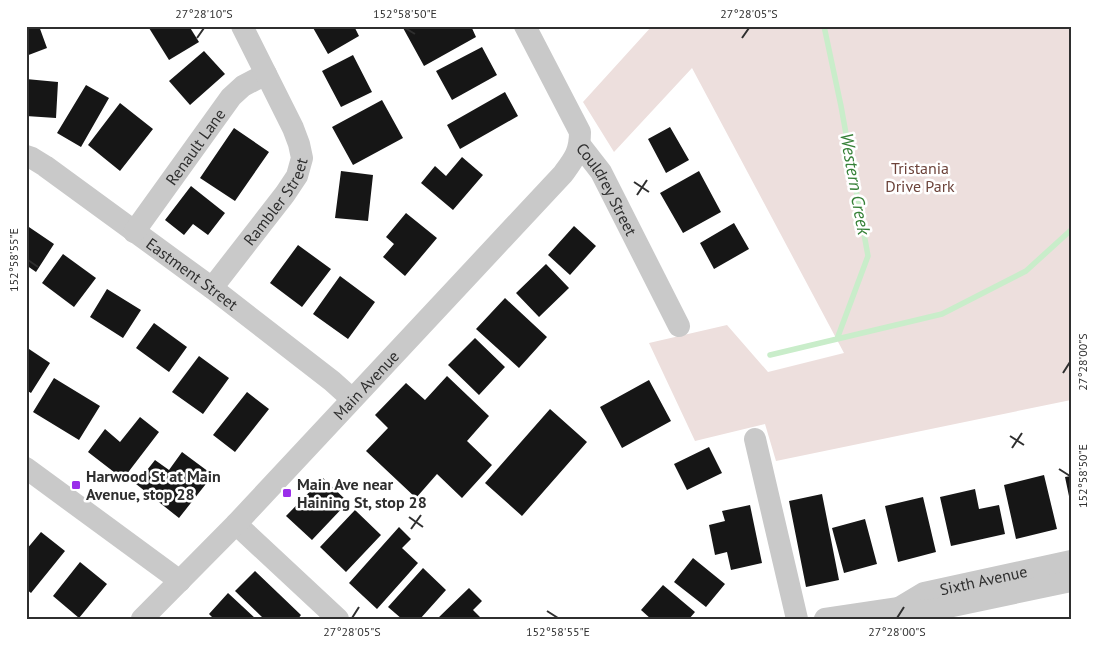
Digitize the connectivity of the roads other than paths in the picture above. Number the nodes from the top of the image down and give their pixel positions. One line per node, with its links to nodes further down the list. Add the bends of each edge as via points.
1 (242, 26): 3 (street, Rambler Street)
2 (525, 26): 4 (street, Couldrey Street, via 574,119 580,132)
3 (266, 74): 6 (street, Renault Lane, via 243,86 231,97); 7 (street, Rambler Street, via 299,144 300,167 285,194)
4 (580, 145): 8 (street, Couldrey Street, via 601,172); 9 (street, Main Avenue, via 563,174)
5 (26, 156): 6 (street, Eastment Street)
6 (134, 232): 7 (street, Eastment Street)
7 (212, 288): 9 (street, Eastment Street)
8 (679, 326)
9 (352, 399): 12 (street, Main Avenue)
10 (755, 439): 19 (street)
11 (26, 468): 14 (street)
12 (236, 524): 14 (street, Main Avenue); 18 (street)
13 (1071, 561): 16 (street, Sixth Avenue, via 924,592)
14 (180, 581): 17 (street, Main Avenue)
15 (1071, 581): 16 (street, Sixth Avenue, via 929,611)
16 (899, 608): 20 (street, Sixth Avenue)
17 (142, 619)
18 (338, 619)
19 (797, 619)
20 (825, 619)

